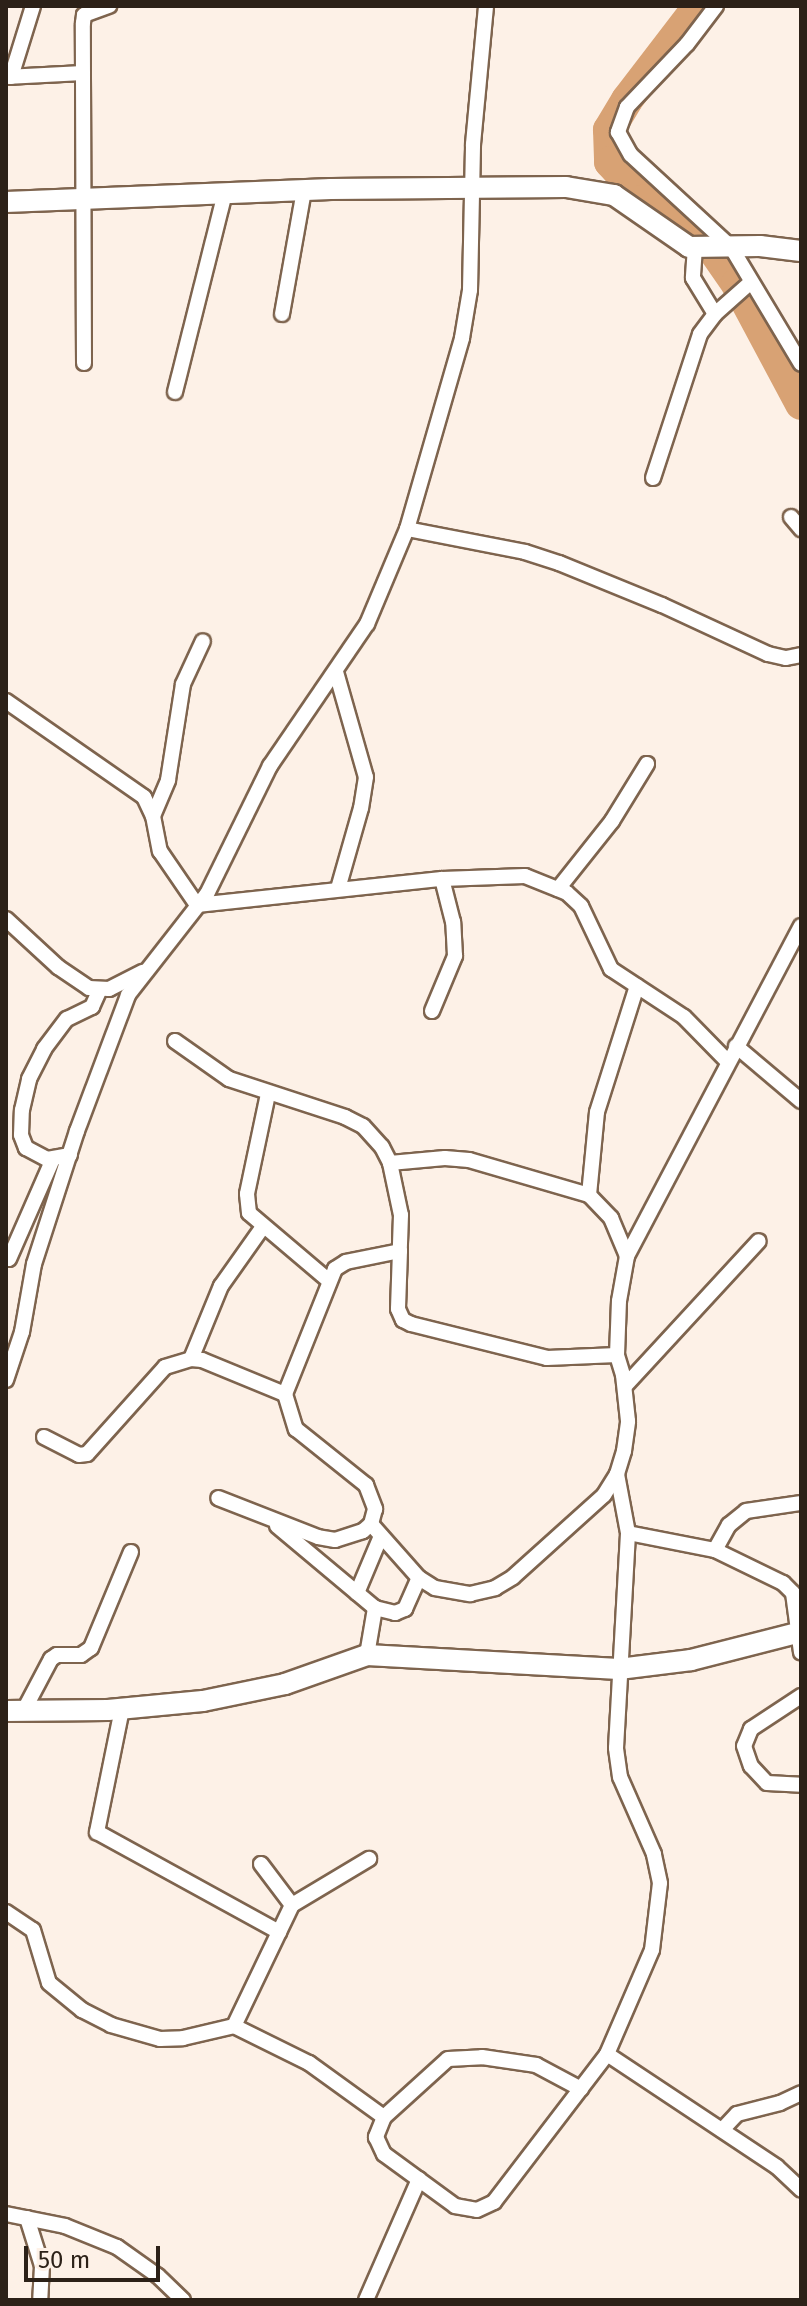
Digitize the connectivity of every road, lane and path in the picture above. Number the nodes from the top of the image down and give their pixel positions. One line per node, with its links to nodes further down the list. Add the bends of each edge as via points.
1 (33, 6): 6 (street)
2 (109, 6): 5 (street, via 84,15)
3 (486, 6): 7 (street)
4 (716, 6): 12 (street, via 627,107 618,132 631,155)
5 (83, 73): 6 (street); 10 (street)
6 (8, 77)
7 (473, 186): 8 (street); 12 (street, via 594,189 630,204 676,240); 21 (street, via 470,290 462,338)
8 (304, 190): 9 (street); 15 (street)
9 (225, 193): 10 (street); 19 (street)
10 (82, 198): 11 (street); 17 (street)
11 (6, 202)
12 (712, 248): 13 (street); 14 (street); 16 (street, via 693,278)
13 (801, 251)
14 (749, 284): 16 (street); 18 (street)
15 (282, 314)
16 (715, 314): 20 (street, via 695,347)
17 (84, 363)
18 (801, 364)
19 (175, 392)
20 (653, 478)
21 (407, 529): 23 (street, via 525,552 662,605 768,654); 24 (street, via 374,611)
22 (203, 641): 27 (street, via 183,684 168,780)
23 (801, 655)
24 (336, 672): 29 (street, via 366,777); 31 (street, via 270,766)
25 (6, 701): 27 (street, via 144,797)
26 (647, 764): 30 (street, via 612,821)
27 (153, 816): 31 (street, via 160,851)
28 (442, 879): 29 (street); 30 (street, via 513,875); 37 (street, via 455,956)
29 (338, 889): 31 (street)
30 (558, 889): 35 (street, via 581,906 611,969)
31 (197, 905): 34 (street)
32 (6, 919): 36 (street, via 75,981)
33 (801, 926): 39 (street)
34 (144, 972): 36 (street); 43 (street, via 118,1016)
35 (637, 986): 40 (street, via 684,1017); 46 (street, via 597,1112)
36 (99, 991): 44 (street, via 92,1007 61,1024 29,1079 22,1142 32,1154)
37 (432, 1011)
38 (175, 1041): 41 (street, via 229,1079)
39 (736, 1046): 40 (street); 42 (street)
40 (728, 1062): 50 (street)
41 (268, 1094): 45 (street, via 363,1126); 47 (street, via 247,1194 249,1213)
42 (801, 1101)
43 (70, 1155): 44 (street); 52 (street)
44 (53, 1159): 51 (street)
45 (390, 1163): 46 (street, via 469,1160); 49 (street, via 401,1215)
46 (589, 1195): 50 (street, via 611,1218)
47 (262, 1228): 53 (street); 55 (street, via 221,1286)
48 (759, 1241): 57 (street)
49 (400, 1251): 53 (street, via 346,1262); 54 (street, via 398,1309 411,1324 547,1358)
50 (627, 1256): 54 (street)
51 (7, 1259): 52 (street)
52 (34, 1264): 56 (street, via 28,1308)
53 (328, 1280): 58 (street)
54 (617, 1355): 57 (street)
55 (191, 1359): 58 (street); 59 (street, via 165,1367 87,1454)
56 (6, 1380)
57 (625, 1386): 60 (street, via 628,1421)
58 (285, 1394): 64 (street, via 296,1429 366,1485)
59 (44, 1437)
60 (617, 1474): 66 (street); 70 (street, via 604,1495 495,1588 453,1593)
61 (218, 1498): 63 (street)
62 (801, 1503): 68 (street, via 746,1511 729,1525)
63 (266, 1517): 65 (street); 67 (street)
64 (376, 1530): 65 (street, via 335,1540); 70 (street); 71 (street)
65 (307, 1533): 67 (street)
66 (628, 1533): 68 (street); 75 (street)
67 (302, 1548): 71 (street)
68 (715, 1550): 73 (street, via 793,1593)
69 (131, 1552): 78 (street, via 91,1648 81,1655 51,1659)
70 (419, 1578): 72 (street, via 401,1612)
71 (357, 1593): 72 (street)
72 (375, 1608): 74 (street)
73 (800, 1639): 75 (street)
74 (367, 1655): 75 (street); 77 (street, via 241,1695)
75 (619, 1669): 86 (street, via 620,1777 654,1854 660,1904 652,1950)
76 (801, 1696): 79 (street, via 751,1729 744,1746 751,1766 767,1783)
77 (122, 1709): 78 (street); 84 (street, via 97,1832)
78 (15, 1712)
79 (801, 1785)
80 (369, 1859): 82 (street)
81 (261, 1864): 82 (street)
82 (292, 1905): 84 (street)
83 (6, 1912): 85 (street, via 33,1930 53,1988 111,2025 160,2039)
84 (279, 1932): 85 (street)
85 (234, 2026): 89 (street, via 309,2063)
86 (607, 2054): 87 (street); 90 (street)
87 (581, 2089): 89 (street, via 536,2065 482,2057 448,2059); 91 (street, via 484,2209 455,2206)
88 (801, 2093): 90 (street, via 745,2110)
89 (384, 2117): 91 (street, via 376,2132 379,2146)
90 (722, 2130): 92 (street)
91 (419, 2179): 97 (street)
92 (801, 2189)
93 (6, 2214): 94 (street)
94 (27, 2218): 95 (street, via 42,2266); 96 (street, via 65,2226 117,2247)
95 (40, 2300)
96 (183, 2300)
97 (366, 2300)

